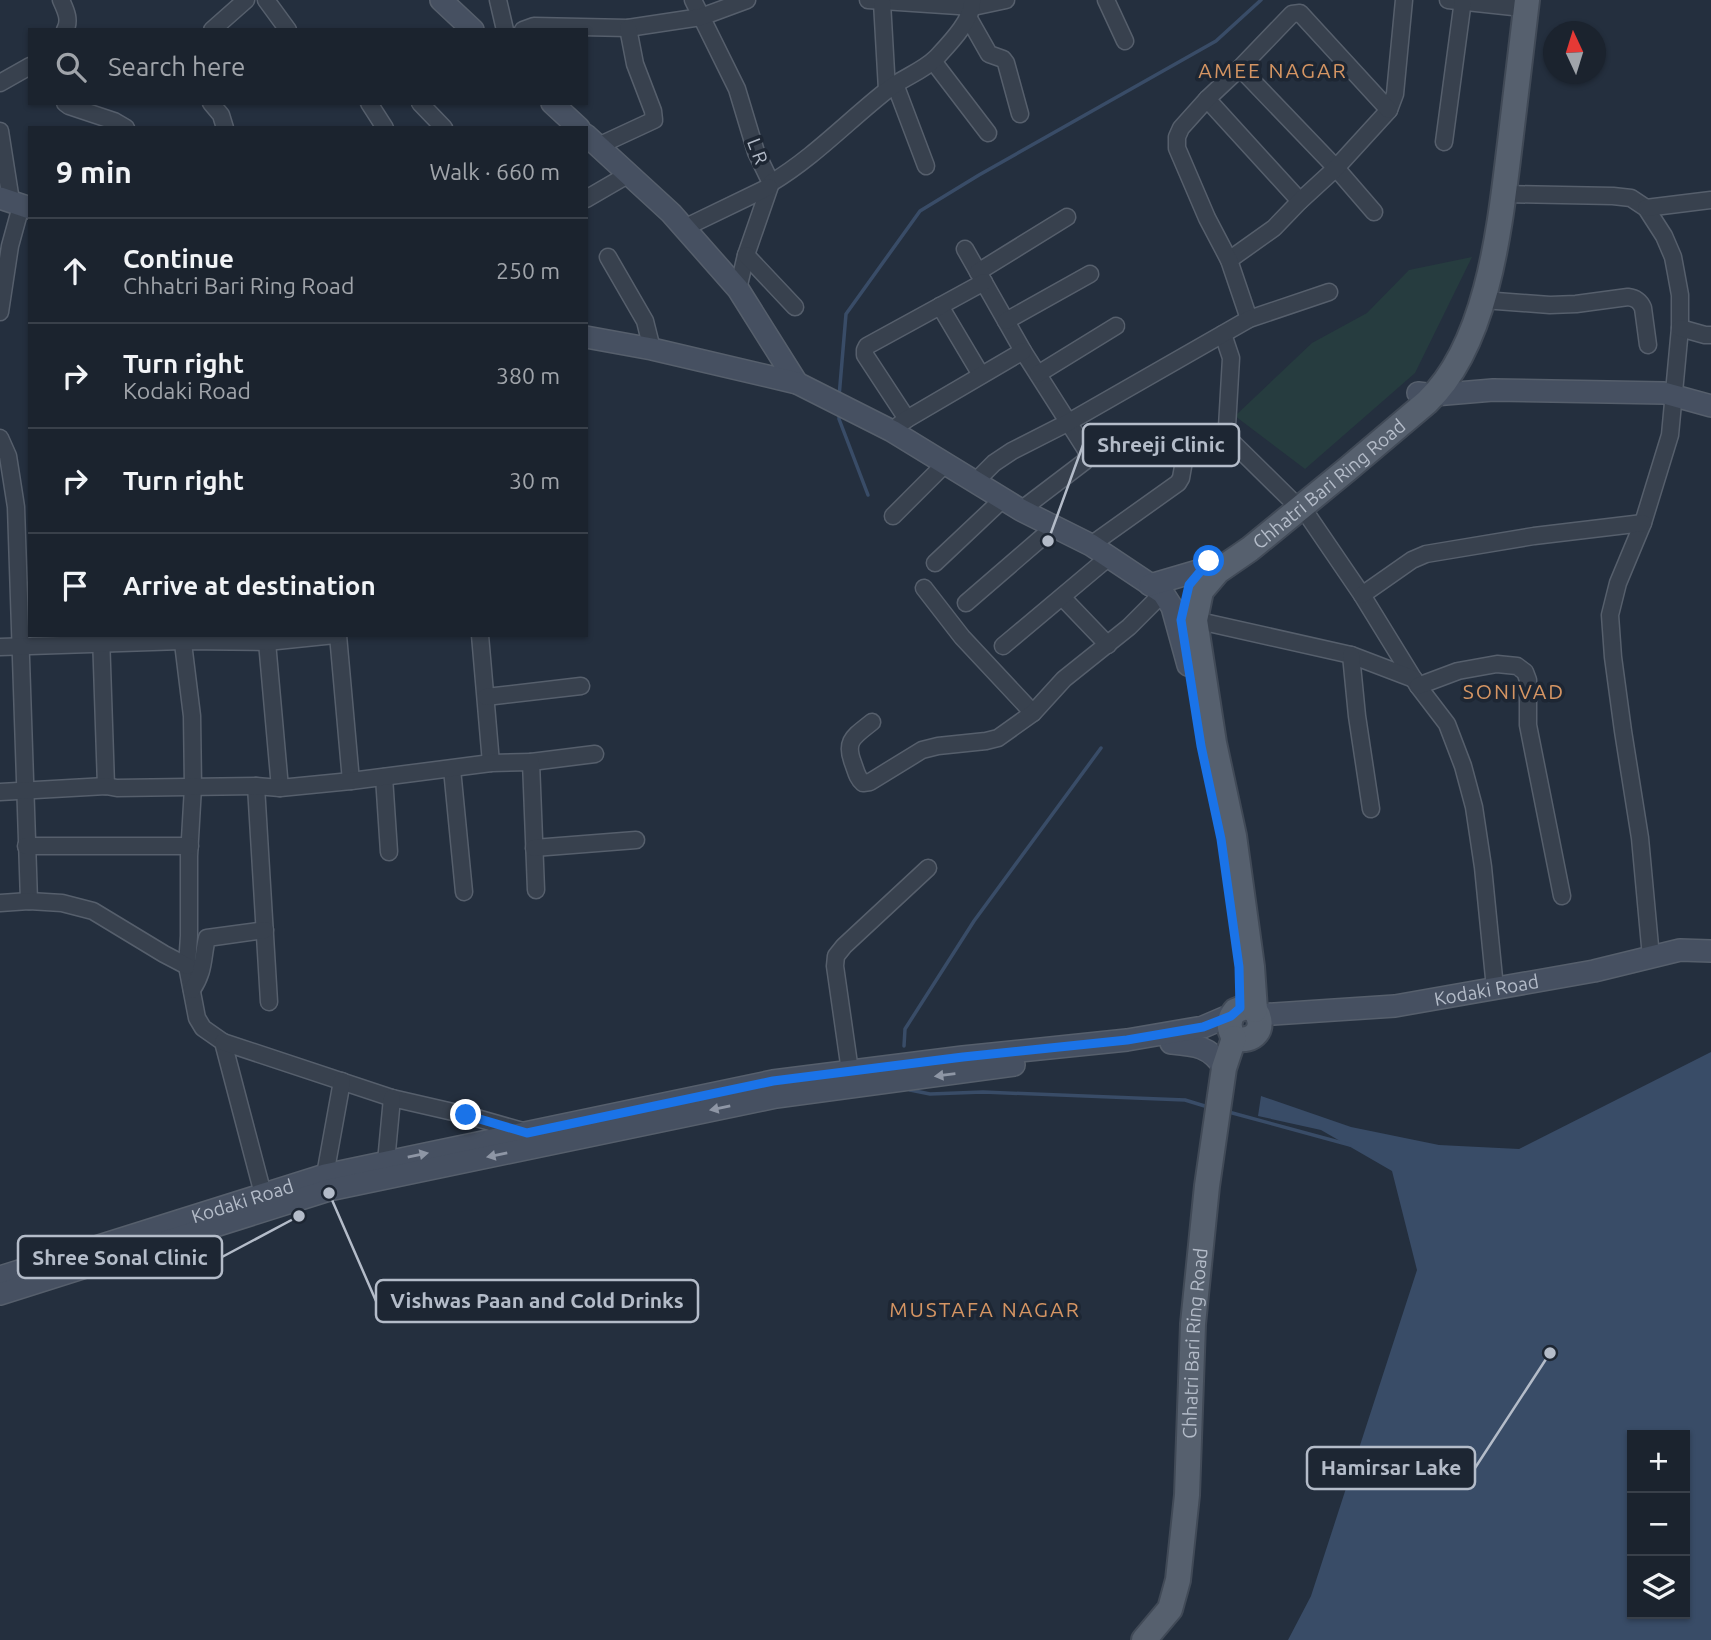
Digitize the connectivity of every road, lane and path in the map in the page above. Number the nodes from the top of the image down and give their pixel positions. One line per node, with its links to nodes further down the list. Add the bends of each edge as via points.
1 (61, 0): 16 (street)
2 (246, 0): 17 (street)
3 (266, 0): 18 (street)
4 (441, 0): 19 (main road)
5 (498, 0): 20 (street)
6 (693, 0): 15 (street, L R)
7 (747, 0): 15 (street)
8 (1006, 0): 14 (street)
9 (1106, 0): 23 (street)
10 (1404, 0): 35 (street, via 1395,94)
11 (875, 1): 14 (street); 28 (street)
12 (1458, 1): 13 (street); 45 (street)
13 (1518, 2): 51 (main road, Chhatri Bari Ring Road); 87 (main road, Chhatri Bari Ring Road, via 1487,220 1470,296 1448,354)
14 (971, 8): 24 (street, via 956,36); 36 (street, via 989,54 1006,63)
15 (701, 17): 22 (street); 50 (street, L R, via 737,89)
16 (66, 28)
17 (214, 28)
18 (287, 28)
19 (471, 28)
20 (505, 28)
21 (528, 28): 22 (street)
22 (628, 28): 44 (street, via 654,120)
23 (1125, 41)
24 (933, 61): 28 (street); 43 (street)
25 (28, 67): 27 (street)
26 (1240, 68): 29 (street); 35 (street, via 1292,14 1300,13); 47 (street)
27 (0, 83)
28 (891, 87): 46 (street); 50 (street)
29 (1207, 99): 54 (street); 64 (street, via 1181,128 1177,148)
30 (70, 105): 37 (street)
31 (213, 105): 38 (street)
32 (373, 105): 39 (street)
33 (554, 105): 41 (main road)
34 (430, 107): 40 (street)
35 (1389, 110): 47 (street)
36 (1020, 114)
37 (121, 126)
38 (224, 126)
39 (384, 126)
40 (443, 126)
41 (577, 126)
42 (0, 131): 49 (street)
43 (988, 132)
44 (592, 140): 48 (main road)
45 (1444, 142)
46 (926, 166)
47 (1336, 168): 54 (street); 57 (street)
48 (629, 174): 52 (street); 59 (main road)
49 (4, 176): 55 (street)
50 (770, 185): 59 (street); 62 (street, L R)
51 (1504, 194): 56 (street, via 1613,195 1631,198); 70 (main road, Chhatri Bari Ring Road)
52 (588, 198)
53 (1711, 200): 56 (street)
54 (1300, 201): 64 (street, via 1274,228)
55 (15, 203): 60 (street)
56 (1646, 208): 77 (street, via 1673,257)
57 (1374, 212)
58 (1067, 217): 67 (street)
59 (684, 228): 68 (main road)
60 (5, 244): 65 (street)
61 (965, 249): 67 (street)
62 (746, 255): 68 (street, L R); 72 (street)
63 (608, 257): 82 (street, via 645,321)
64 (1229, 260): 74 (street)
65 (3, 274): 73 (street)
66 (1090, 274): 75 (street)
67 (981, 277): 71 (street); 75 (street)
68 (738, 289): 86 (main road)
69 (1329, 292): 74 (street)
70 (1483, 300): 81 (street, via 1550,305 1633,298 1643,308); 87 (main road, Chhatri Bari Ring Road, via 1459,361)
71 (940, 306): 85 (street); 91 (street, via 865,350)
72 (794, 307)
73 (0, 312)
74 (1249, 319): 78 (street)
75 (1006, 321): 83 (street)
76 (1116, 326): 84 (street)
77 (1679, 328): 79 (street); 88 (street)
78 (1223, 334): 90 (street); 96 (street, via 1231,358 1227,427 1231,441)
79 (1711, 335)
80 (588, 337): 82 (main road)
81 (1648, 345)
82 (652, 349): 86 (main road)
83 (1023, 351): 84 (street); 85 (street)
84 (1038, 374): 90 (street)
85 (981, 375): 91 (street)
86 (797, 383): 91 (main road)
87 (1426, 394): 88 (main road, via 1493,390); 96 (main road, Chhatri Bari Ring Road)
88 (1673, 394): 89 (main road); 100 (street, via 1670,435)
89 (1711, 405)
90 (1069, 422): 95 (street, via 1012,451); 97 (street, via 1086,450 1084,462)
91 (900, 425): 94 (main road)
92 (0, 438): 98 (street)
93 (1187, 444): 102 (street, via 1178,483)
94 (946, 463): 95 (main road); 99 (street)
95 (976, 481): 97 (main road)
96 (1296, 503): 104 (main road, Chhatri Bari Ring Road); 107 (street); 110 (main road, Chhatri Bari Ring Road, via 1250,549 1218,571 1201,591)
97 (1012, 504): 101 (main road); 103 (street)
98 (23, 506): 118 (street)
99 (893, 516)
100 (1643, 523): 107 (street, via 1426,554); 154 (street, via 1610,615)
101 (1054, 527): 102 (main road); 109 (street)
102 (1100, 551): 106 (main road); 108 (street)
103 (935, 563)
104 (1201, 570): 106 (main road); 122 (main road, Chhatri Bari Ring Road, via 1189,585 1181,620)
105 (925, 588): 126 (street, via 962,637)
106 (1157, 589): 117 (street, via 1129,627); 122 (main road, via 1172,607)
107 (1362, 595): 123 (street)
108 (1062, 597): 117 (street); 119 (street)
109 (966, 603)
110 (1195, 620): 121 (street); 159 (main road, Chhatri Bari Ring Road, via 1252,967)
111 (316, 637): 116 (street)
112 (336, 637): 133 (street)
113 (480, 637): 125 (street)
114 (182, 638): 115 (street); 116 (street); 136 (street, via 192,716)
115 (101, 640): 118 (street); 134 (street)
116 (267, 642): 137 (street)
117 (1108, 645): 126 (street, via 1064,678)
118 (21, 646): 120 (street); 138 (street)
119 (1003, 646)
120 (0, 647)
121 (1351, 655): 123 (street); 140 (street)
122 (1188, 665): 159 (main road, Chhatri Bari Ring Road, via 1221,839)
123 (1416, 683): 149 (street, via 1497,664 1517,666 1525,673 1528,725); 156 (street, via 1447,724 1474,807)
124 (581, 686): 125 (street)
125 (486, 697): 130 (street)
126 (1033, 713): 127 (street, via 998,738 922,750 863,783 849,746)
127 (872, 722)
128 (595, 754): 129 (street)
129 (531, 762): 130 (street); 144 (street)
130 (491, 763): 131 (street)
131 (452, 769): 132 (street); 148 (street)
132 (384, 777): 133 (street); 145 (street)
133 (351, 781): 137 (street)
134 (106, 786): 136 (street); 138 (street)
135 (256, 786): 136 (street); 137 (street); 152 (street)
136 (192, 787): 143 (street)
137 (280, 788)
138 (25, 791): 139 (street); 142 (street)
139 (0, 792)
140 (1371, 808)
141 (636, 840): 144 (street)
142 (26, 846): 143 (street); 150 (street)
143 (190, 846): 155 (street)
144 (534, 848): 147 (street)
145 (389, 852)
146 (928, 868): 163 (street, via 836,956)
147 (536, 890)
148 (464, 891)
149 (1562, 896)
150 (29, 901): 151 (street); 155 (street, via 93,911)
151 (0, 903)
152 (265, 930): 157 (street, via 207,938 199,980); 158 (street)
153 (1711, 951): 154 (main road, Kodaki Road, via 1680,950)
154 (1651, 957): 156 (main road, Kodaki Road)
155 (187, 966): 157 (street)
156 (1495, 988): 159 (main road, Kodaki Road, via 1395,1006)
157 (192, 990): 160 (street, via 197,1018)
158 (269, 1002)
159 (1244, 1023): 161 (main road, Kodaki Road); 162 (main road, Chhatri Bari Ring Road); 163 (main road, Kodaki Road); 173 (main road, Chhatri Bari Ring Road, via 1206,1325 1200,1496 1191,1582 1182,1615)
160 (223, 1042): 164 (street); 169 (street)
161 (1171, 1043): 162 (main road, Kodaki Road, via 1204,1048); 171 (main road, Kodaki Road, one-way to 171, via 776,1097 329,1190)
162 (1224, 1068): 172 (main road, Chhatri Bari Ring Road, via 1193,1324 1187,1495 1178,1580 1170,1609)
163 (850, 1071): 166 (main road, Kodaki Road, via 773,1081)
164 (342, 1081): 165 (street); 168 (street)
165 (392, 1098): 166 (street); 167 (street)
166 (527, 1133): 167 (main road, Kodaki Road, one-way to 166)
167 (386, 1162): 168 (main road, Kodaki Road)
168 (325, 1175): 169 (main road, Kodaki Road)
169 (263, 1194): 170 (main road, Kodaki Road)
170 (0, 1277)
171 (0, 1294)
172 (1144, 1640)
173 (1162, 1640)

